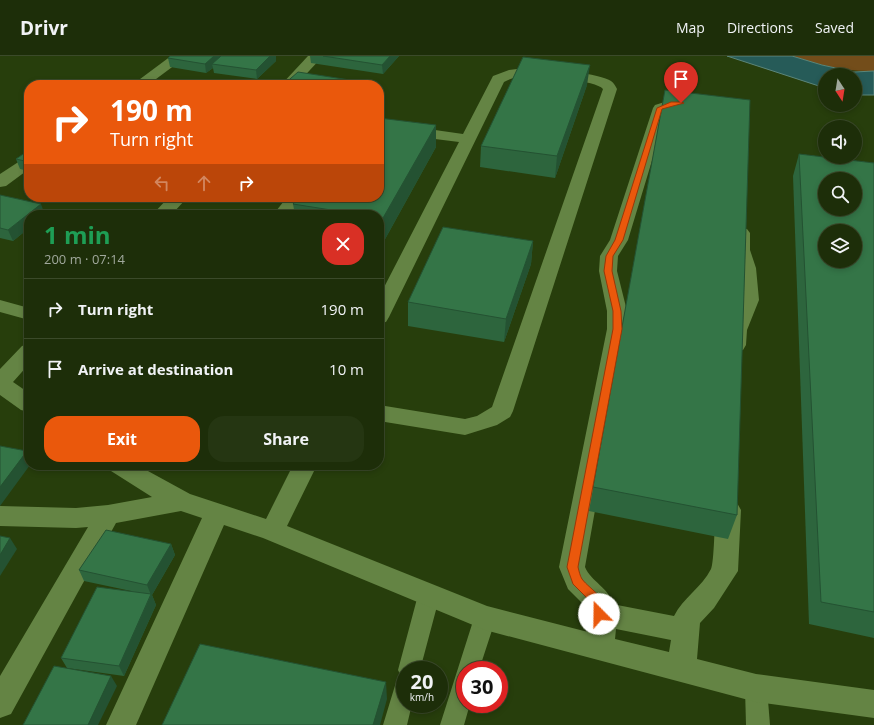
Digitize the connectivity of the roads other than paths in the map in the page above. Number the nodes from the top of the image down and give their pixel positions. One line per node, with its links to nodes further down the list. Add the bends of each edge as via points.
1 (180, 56): 3 (street)
2 (316, 56): 4 (street)
3 (145, 80)
4 (293, 80)
5 (709, 107): 33 (street, via 681,103 660,108 619,240 609,256 608,271 617,311 617,329 572,567 577,581 598,601)
6 (384, 128): 7 (street)
7 (469, 139): 15 (street); 23 (street, via 498,79 506,74 530,70 598,81 610,89 502,411 492,419 465,427)
8 (24, 165): 9 (street)
9 (0, 182)
10 (174, 202): 12 (street)
11 (292, 202): 13 (street)
12 (166, 210)
13 (286, 210)
14 (741, 211): 20 (street, via 741,250 747,268 749,300 737,330)
15 (387, 282): 16 (street)
16 (384, 296)
17 (0, 306): 18 (street)
18 (24, 313)
19 (24, 357): 21 (street)
20 (735, 361)
21 (0, 383): 22 (street)
22 (24, 400)
23 (384, 414)
24 (127, 470): 27 (street)
25 (302, 470): 31 (street)
26 (729, 493): 35 (street, via 725,570 704,600 687,618)
27 (181, 501): 28 (street); 29 (street)
28 (217, 513): 31 (street); 45 (street)
29 (108, 515): 30 (street, via 76,518); 41 (street)
30 (0, 516)
31 (272, 531): 32 (street)
32 (429, 595): 34 (street); 37 (lane)
33 (599, 614): 35 (street); 36 (street, via 602,631)
34 (485, 618): 36 (street); 38 (lane)
35 (685, 630): 39 (street)
36 (600, 648): 39 (street)
37 (411, 661)
38 (471, 661)
39 (682, 669): 40 (street)
40 (756, 688): 42 (street); 48 (lane)
41 (0, 704)
42 (874, 704)
43 (456, 711): 47 (lane)
44 (398, 713): 46 (lane)
45 (121, 725)
46 (395, 725)
47 (452, 725)
48 (758, 725)

